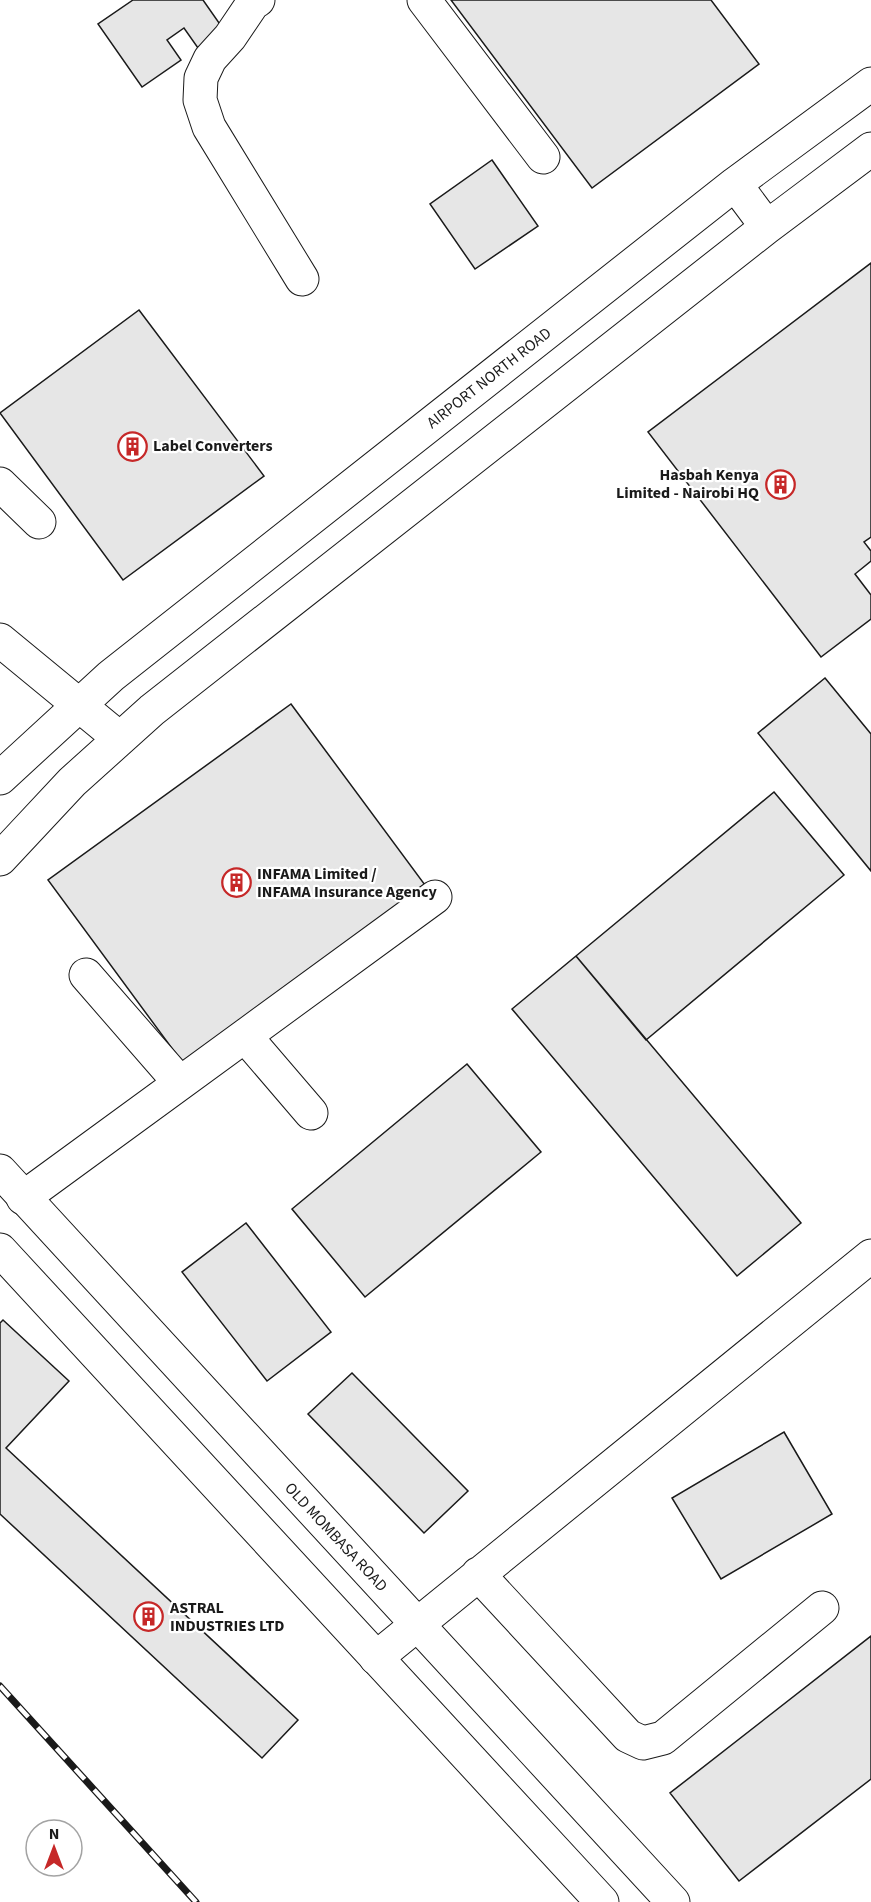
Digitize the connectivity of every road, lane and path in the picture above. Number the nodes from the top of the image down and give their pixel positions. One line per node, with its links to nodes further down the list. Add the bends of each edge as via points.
1 (424, 0): 5 (main road)
2 (254, 1): 8 (main road, via 210,59 201,78 200,100 209,127)
3 (871, 84): 6 (main road, AIRPORT NORTH ROAD)
4 (871, 149): 7 (main road)
5 (543, 158)
6 (735, 184): 7 (main road); 12 (main road, AIRPORT NORTH ROAD)
7 (767, 227): 13 (main road)
8 (302, 279)
9 (0, 484): 10 (main road)
10 (39, 522)
11 (0, 640): 12 (main road)
12 (76, 705): 13 (main road); 14 (main road)
13 (119, 738): 15 (main road, via 24,830)
14 (0, 778)
15 (0, 859)
16 (435, 897): 18 (main road)
17 (86, 975): 19 (main road)
18 (245, 1036): 19 (main road); 20 (main road)
19 (180, 1083): 22 (main road)
20 (311, 1113)
21 (0, 1171): 22 (main road, OLD MOMBASA ROAD)
22 (23, 1198): 27 (main road, OLD MOMBASA ROAD)
23 (0, 1250): 28 (main road)
24 (871, 1256): 25 (main road)
25 (478, 1574): 26 (main road, via 628,1736 643,1743 663,1738); 27 (main road)
26 (822, 1608)
27 (418, 1626): 28 (main road); 30 (main road, OLD MOMBASA ROAD)
28 (376, 1658): 29 (main road)
29 (602, 1902)
30 (673, 1902)

